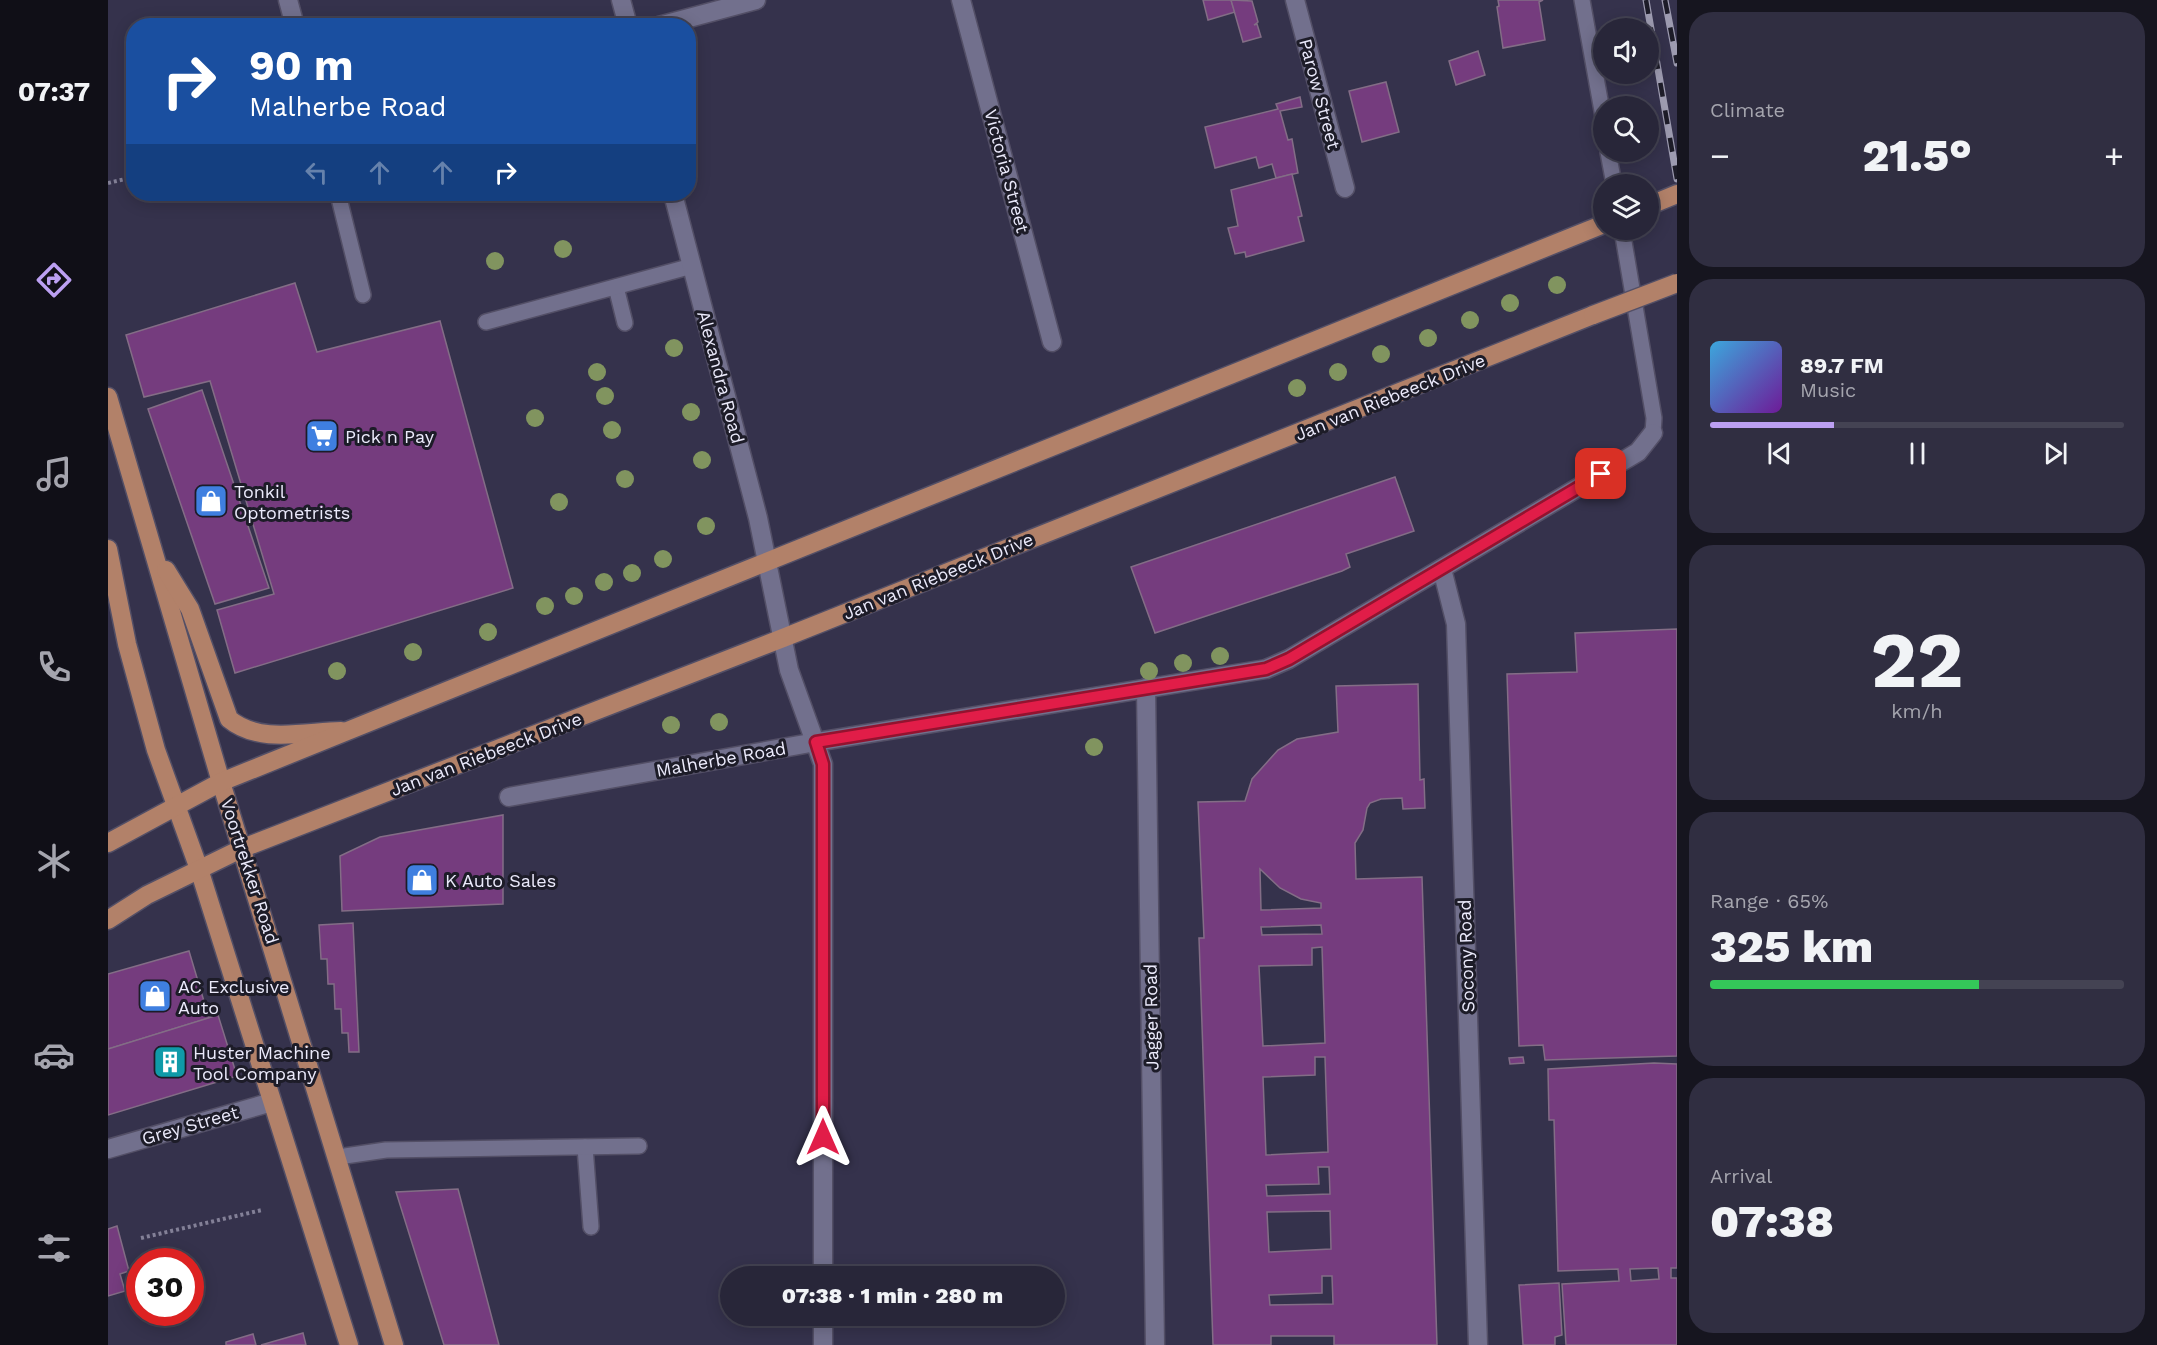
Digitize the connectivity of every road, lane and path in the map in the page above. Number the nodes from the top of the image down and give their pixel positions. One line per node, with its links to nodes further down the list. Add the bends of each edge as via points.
1 (288, 0): 7 (street)
2 (621, 0): 8 (street)
3 (756, 0): 9 (street)
4 (962, 0): 26 (street, Victoria Street)
5 (1295, 0): 13 (street, Parow Street)
6 (1582, 0): 10 (lane)
7 (293, 18)
8 (626, 18)
9 (689, 18)
10 (1599, 96)
11 (126, 179): 12 (path)
12 (108, 183)
13 (1346, 188)
14 (1677, 194): 17 (main road)
15 (340, 201): 23 (lane)
16 (675, 201): 20 (street, Alexandra Road)
17 (1659, 201)
18 (1593, 229): 31 (main road)
19 (1624, 240): 28 (lane, via 1654,418)
20 (692, 266): 22 (lane); 31 (street, Alexandra Road)
21 (1677, 284): 33 (main road, Jan van Riebeeck Drive, bridge)
22 (616, 287): 24 (lane); 25 (lane)
23 (363, 295)
24 (486, 322)
25 (626, 323)
26 (1052, 342)
27 (108, 397): 30 (main road, Voortrekker Road)
28 (1653, 433): 32 (street, Malherbe Road, via 1638,452)
29 (108, 549): 39 (main road, via 128,644 156,750)
30 (153, 550): 35 (main road, via 190,609 230,719 242,729 260,735); 37 (main road, Voortrekker Road)
31 (767, 560): 33 (street, Alexandra Road); 35 (main road)
32 (1442, 569): 34 (street, Malherbe Road, via 1281,663 1266,669); 58 (street, Socony Road, via 1456,624)
33 (783, 638): 36 (street, Alexandra Road, via 789,670); 41 (main road, Jan van Riebeeck Drive)
34 (1146, 688): 36 (street, Malherbe Road); 57 (street, Jagger Road)
35 (354, 730): 37 (main road)
36 (816, 742): 38 (street, Malherbe Road); 52 (street, Alexandra Road, via 823,764)
37 (221, 782): 39 (main road); 41 (main road, Voortrekker Road)
38 (509, 797)
39 (176, 807): 40 (main road); 42 (main road)
40 (108, 843)
41 (243, 848): 42 (main road, Jan van Riebeeck Drive); 48 (main road, Voortrekker Road)
42 (199, 869): 43 (main road, Jan van Riebeeck Drive); 44 (main road)
43 (108, 920)
44 (272, 1102): 47 (street, Grey Street); 54 (main road)
45 (639, 1146): 46 (lane)
46 (585, 1147): 48 (lane, via 386,1150); 50 (lane)
47 (108, 1149)
48 (338, 1157): 55 (main road, Voortrekker Road)
49 (262, 1210): 51 (path)
50 (591, 1227)
51 (141, 1238)
52 (823, 1266)
53 (823, 1326): 56 (street)
54 (349, 1345)
55 (394, 1345)
56 (823, 1345)
57 (1155, 1345)
58 (1478, 1345)

